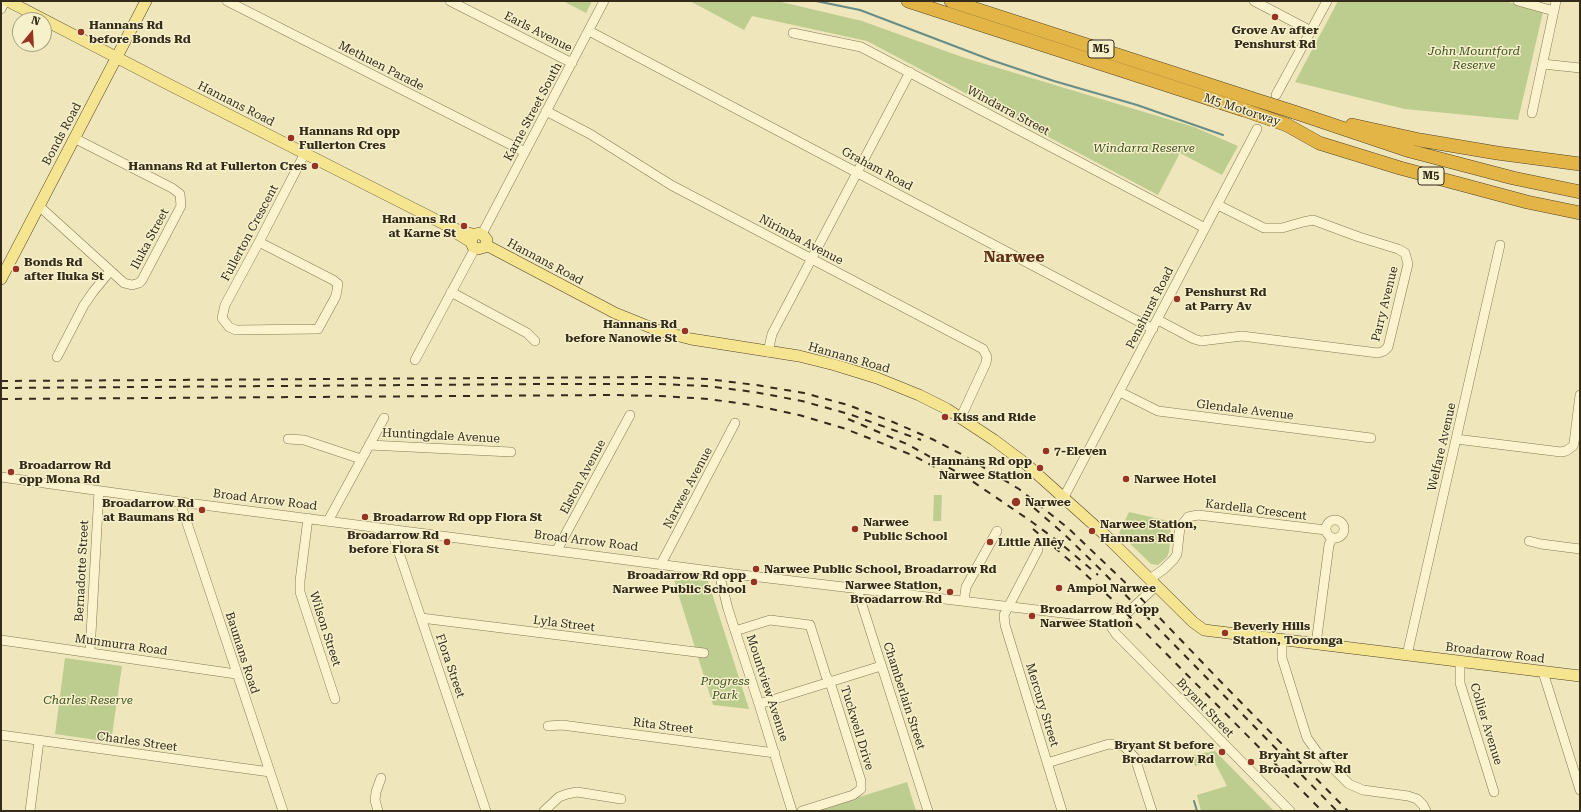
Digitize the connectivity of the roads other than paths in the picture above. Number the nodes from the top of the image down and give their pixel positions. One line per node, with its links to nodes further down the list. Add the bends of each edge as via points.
1 (5, 1): 13 (street)
2 (8, 1): 18 (main road, Hannans Road)
3 (146, 1): 18 (main road, Bonds Road)
4 (226, 1): 30 (street, Methuen Parade)
5 (450, 1): 19 (street, Earls Avenue)
6 (604, 1): 15 (street, Karne Street South)
7 (908, 1): 27 (highway, M5 Motorway / M5, bridge)
8 (951, 1): 25 (highway, M5 Motorway / M5, bridge)
9 (1254, 1): 16 (street)
10 (1327, 1): 16 (street)
11 (1518, 1): 14 (street)
12 (1556, 1): 14 (street)
13 (1, 9)
14 (1554, 11): 20 (street)
15 (589, 31): 19 (street, Karne Street South); 33 (street, Graham Road)
16 (1311, 32): 23 (street)
17 (793, 33): 22 (street, Windarra Street, via 861,47)
18 (117, 58): 29 (main road, Bonds Road); 31 (main road, Hannans Road)
19 (572, 63): 24 (street, Karne Street South)
20 (1543, 64): 21 (street); 26 (street)
21 (1580, 68)
22 (910, 72): 33 (street); 39 (street, Windarra Street)
23 (1276, 95)
24 (546, 111): 30 (street, Karne Street South); 43 (street, Nirimba Avenue, via 590,134 672,185)
25 (1294, 112): 32 (highway, via 1420,140); 34 (highway, M5 Motorway / M5, via 1410,151 1513,178)
26 (1532, 113)
27 (1287, 125): 35 (highway, M5 Motorway / M5, via 1468,179); 38 (highway, M5, via 1320,143 1400,168 1527,202)
28 (1258, 130): 36 (street, Penshurst Road)
29 (74, 138): 37 (main road, Bonds Road); 44 (street, Iluka Street, via 180,194 179,210 142,280 128,285)
30 (525, 152): 40 (street, Karne Street South)
31 (305, 153): 40 (main road, Hannans Road); 41 (street, Fullerton Crescent)
32 (1580, 164)
33 (857, 172): 43 (street); 48 (street, Graham Road)
34 (1580, 192)
35 (1580, 203)
36 (1218, 205): 39 (street, Penshurst Road); 47 (street, Parry Avenue, via 1264,228 1282,228 1313,220 1405,253 1408,264 1388,347 1381,352 1375,352 1242,336 1200,340)
37 (39, 206): 44 (street, Iluka Street); 45 (main road, Bonds Road)
38 (1580, 213)
39 (1205, 228): 47 (street, Penshurst Road)
40 (478, 241): 46 (street, Karne Street South); 50 (main road, Hannans Road, via 614,313 657,330 697,340)
41 (258, 242): 41 (street, Fullerton Crescent, via 223,310 222,318 226,325 236,330 318,330 336,296 338,284)
42 (1500, 245): 61 (street, Welfare Avenue)
43 (812, 259): 50 (street, via 772,334); 56 (street, Nirimba Avenue, via 983,349 987,357 986,363)
44 (110, 271): 51 (street, via 84,305)
45 (1, 279)
46 (451, 292): 49 (street, via 527,332); 52 (street, Karne Street South)
47 (1158, 320): 48 (street, Penshurst Road)
48 (1153, 329): 53 (street, Penshurst Road)
49 (535, 341)
50 (768, 352): 56 (main road, Hannans Road, via 818,360 870,375 919,395)
51 (57, 357)
52 (415, 360)
53 (1120, 392): 59 (street, Glendale Avenue, via 1158,411); 67 (street, Penshurst Road)
54 (1580, 395): 61 (street, via 1574,442 1566,451)
55 (630, 415): 77 (street, Elston Avenue)
56 (960, 417): 67 (main road, Hannans Road, via 1026,464)
57 (384, 418): 62 (street)
58 (735, 423): 79 (street, Narwee Avenue)
59 (1371, 438)
60 (288, 439): 64 (street, via 304,440)
61 (1456, 439): 93 (street, Welfare Avenue)
62 (369, 445): 63 (street, Huntingdale Avenue); 64 (street)
63 (512, 452)
64 (361, 459): 70 (street)
65 (1, 477): 66 (street, Broad Arrow Road)
66 (99, 491): 68 (street, Broad Arrow Road); 91 (street, Bernadotte Street)
67 (1064, 497): 81 (main road, Hannans Road)
68 (180, 502): 69 (street, Broad Arrow Road); 97 (street, Baumans Road)
69 (308, 518): 70 (street, Broad Arrow Road); 100 (street, Wilson Street, via 300,592)
70 (328, 521): 71 (street, Broad Arrow Road)
71 (391, 529): 77 (street, Broad Arrow Road); 85 (street, Flora Street)
72 (1326, 530): 74 (street); 74 (street, via 1332,520 1342,523 1343,533 1337,538); 81 (street, Kardella Crescent, via 1198,515 1188,517 1180,527 1177,554)
73 (997, 531): 83 (street, via 966,587)
74 (1332, 538): 90 (street)
75 (1529, 540): 76 (street)
76 (1580, 549)
77 (557, 550): 79 (street, Broad Arrow Road)
78 (1038, 550): 84 (street, Mercury Street)
79 (661, 564): 80 (street, Broad Arrow Road)
80 (722, 572): 82 (street, Broad Arrow Road); 87 (street, Mountview Avenue, via 721,581)
81 (1153, 582): 86 (street, Broad Arrow Road, via 1124,616 1117,619); 89 (main road, via 1204,630)
82 (856, 589): 83 (street, Broad Arrow Road); 95 (street, Chamberlain Street)
83 (964, 601): 84 (street, Broad Arrow Road)
84 (1008, 606): 86 (street, Broad Arrow Road); 106 (street, Mercury Street, via 1004,615 1005,625)
85 (421, 618): 92 (street, Lyla Street); 115 (street, Flora Street)
86 (1108, 618): 122 (street, Bryant Street, via 1116,634)
87 (736, 631): 99 (street, via 770,620 810,625); 101 (street, Mountview Avenue)
88 (1, 640): 91 (street, Munmurra Road)
89 (1282, 640): 90 (main road); 123 (street, via 1282,658 1307,738 1317,752 1349,784 1363,790 1417,798)
90 (1316, 644): 93 (main road)
91 (90, 652): 97 (street, Munmurra Road)
92 (704, 653)
93 (1407, 655): 94 (main road, Broadarrow Road)
94 (1460, 662): 96 (main road, Broadarrow Road); 110 (street, Collier Avenue, via 1460,683)
95 (881, 666): 99 (street); 119 (street, Chamberlain Street)
96 (1543, 672): 98 (main road, Broadarrow Road); 109 (street)
97 (236, 674): 107 (street, Baumans Road)
98 (1580, 676)
99 (830, 682): 101 (street); 118 (street, Tuckwell Drive, via 861,781 861,789 853,795)
100 (335, 699)
101 (760, 704): 105 (street, Mountview Avenue)
102 (548, 726): 105 (street, Rita Street, via 562,725)
103 (1, 735): 104 (street, Charles Street)
104 (39, 741): 107 (street, Charles Street); 112 (street)
105 (775, 753): 117 (street, Mountview Avenue)
106 (1047, 763): 120 (street, Mercury Street); 121 (street, via 1109,744 1124,746 1135,758)
107 (270, 772): 113 (street, Baumans Road)
108 (380, 778): 114 (street, via 375,800)
109 (1580, 790)
110 (1494, 792)
111 (621, 799): 116 (street, via 577,792 559,797)
112 (30, 811)
113 (283, 811)
114 (378, 811)
115 (486, 811)
116 (544, 811)
117 (792, 811)
118 (802, 811)
119 (928, 811)
120 (1062, 811)
121 (1152, 811)
122 (1290, 811)
123 (1426, 811)

